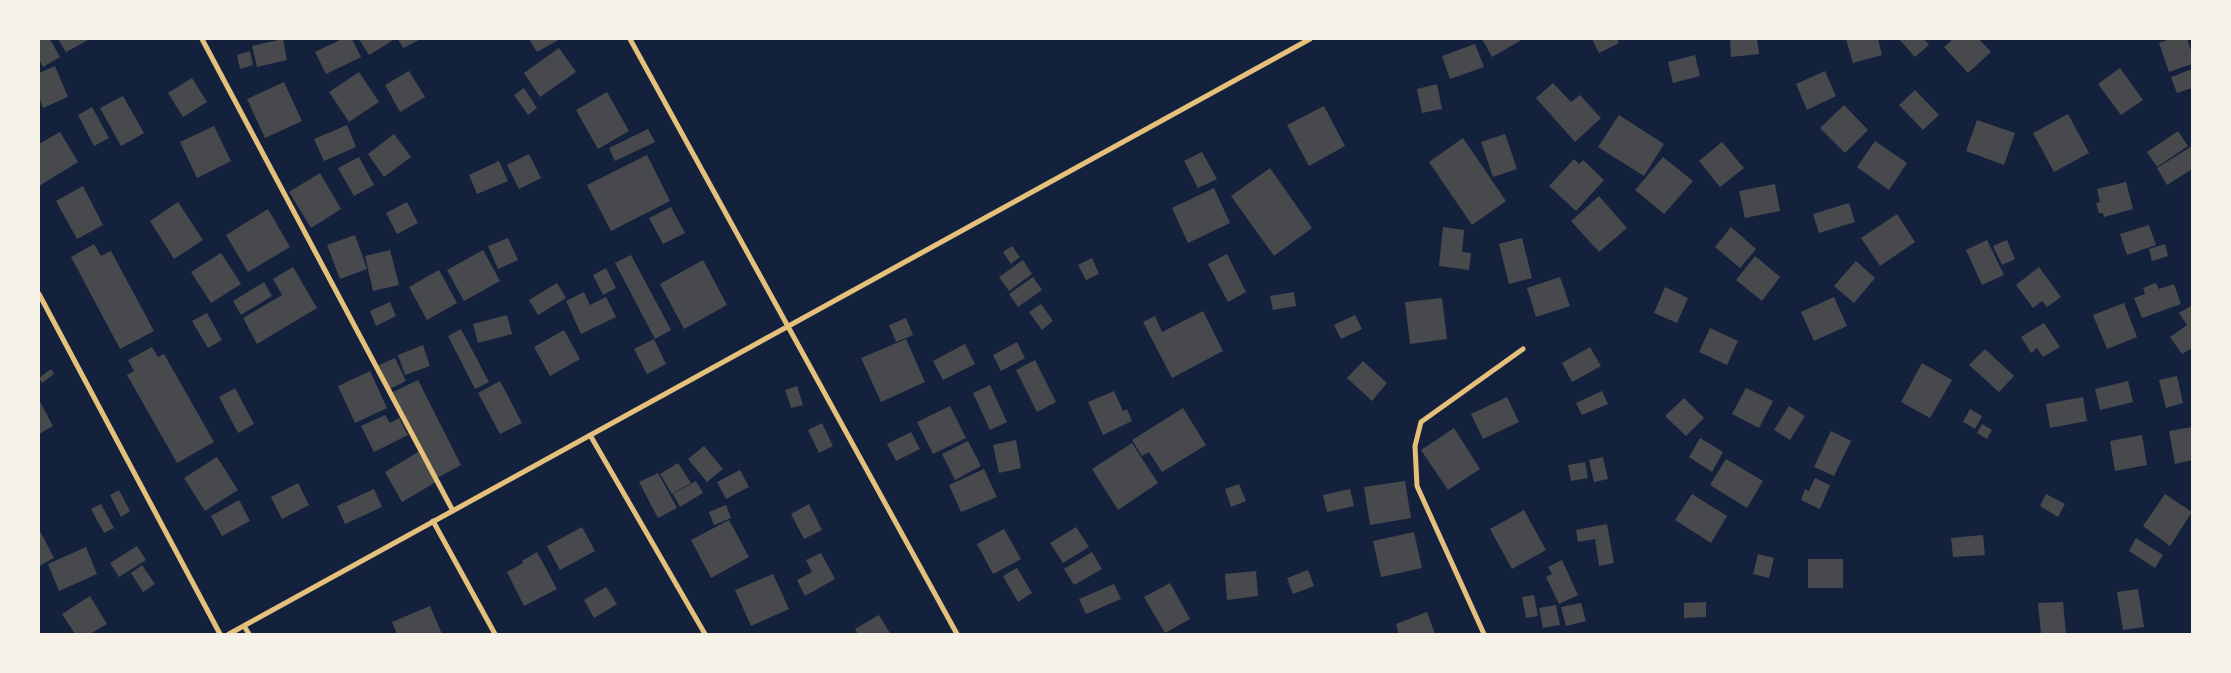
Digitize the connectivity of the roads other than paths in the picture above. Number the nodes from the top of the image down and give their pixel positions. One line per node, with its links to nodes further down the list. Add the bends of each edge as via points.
1 (202, 39): 8 (street)
2 (630, 39): 5 (street)
3 (1310, 39): 5 (street)
4 (39, 294): 11 (street)
5 (788, 326): 7 (street); 16 (street)
6 (1524, 349): 17 (street, via 1421,422 1415,446 1417,486)
7 (590, 435): 8 (street); 15 (street)
8 (453, 510): 9 (street)
9 (433, 521): 10 (street); 14 (street)
10 (244, 626): 12 (street); 13 (street)
11 (220, 634)
12 (229, 634)
13 (249, 634)
14 (495, 634)
15 (705, 634)
16 (957, 634)
17 (1484, 634)

